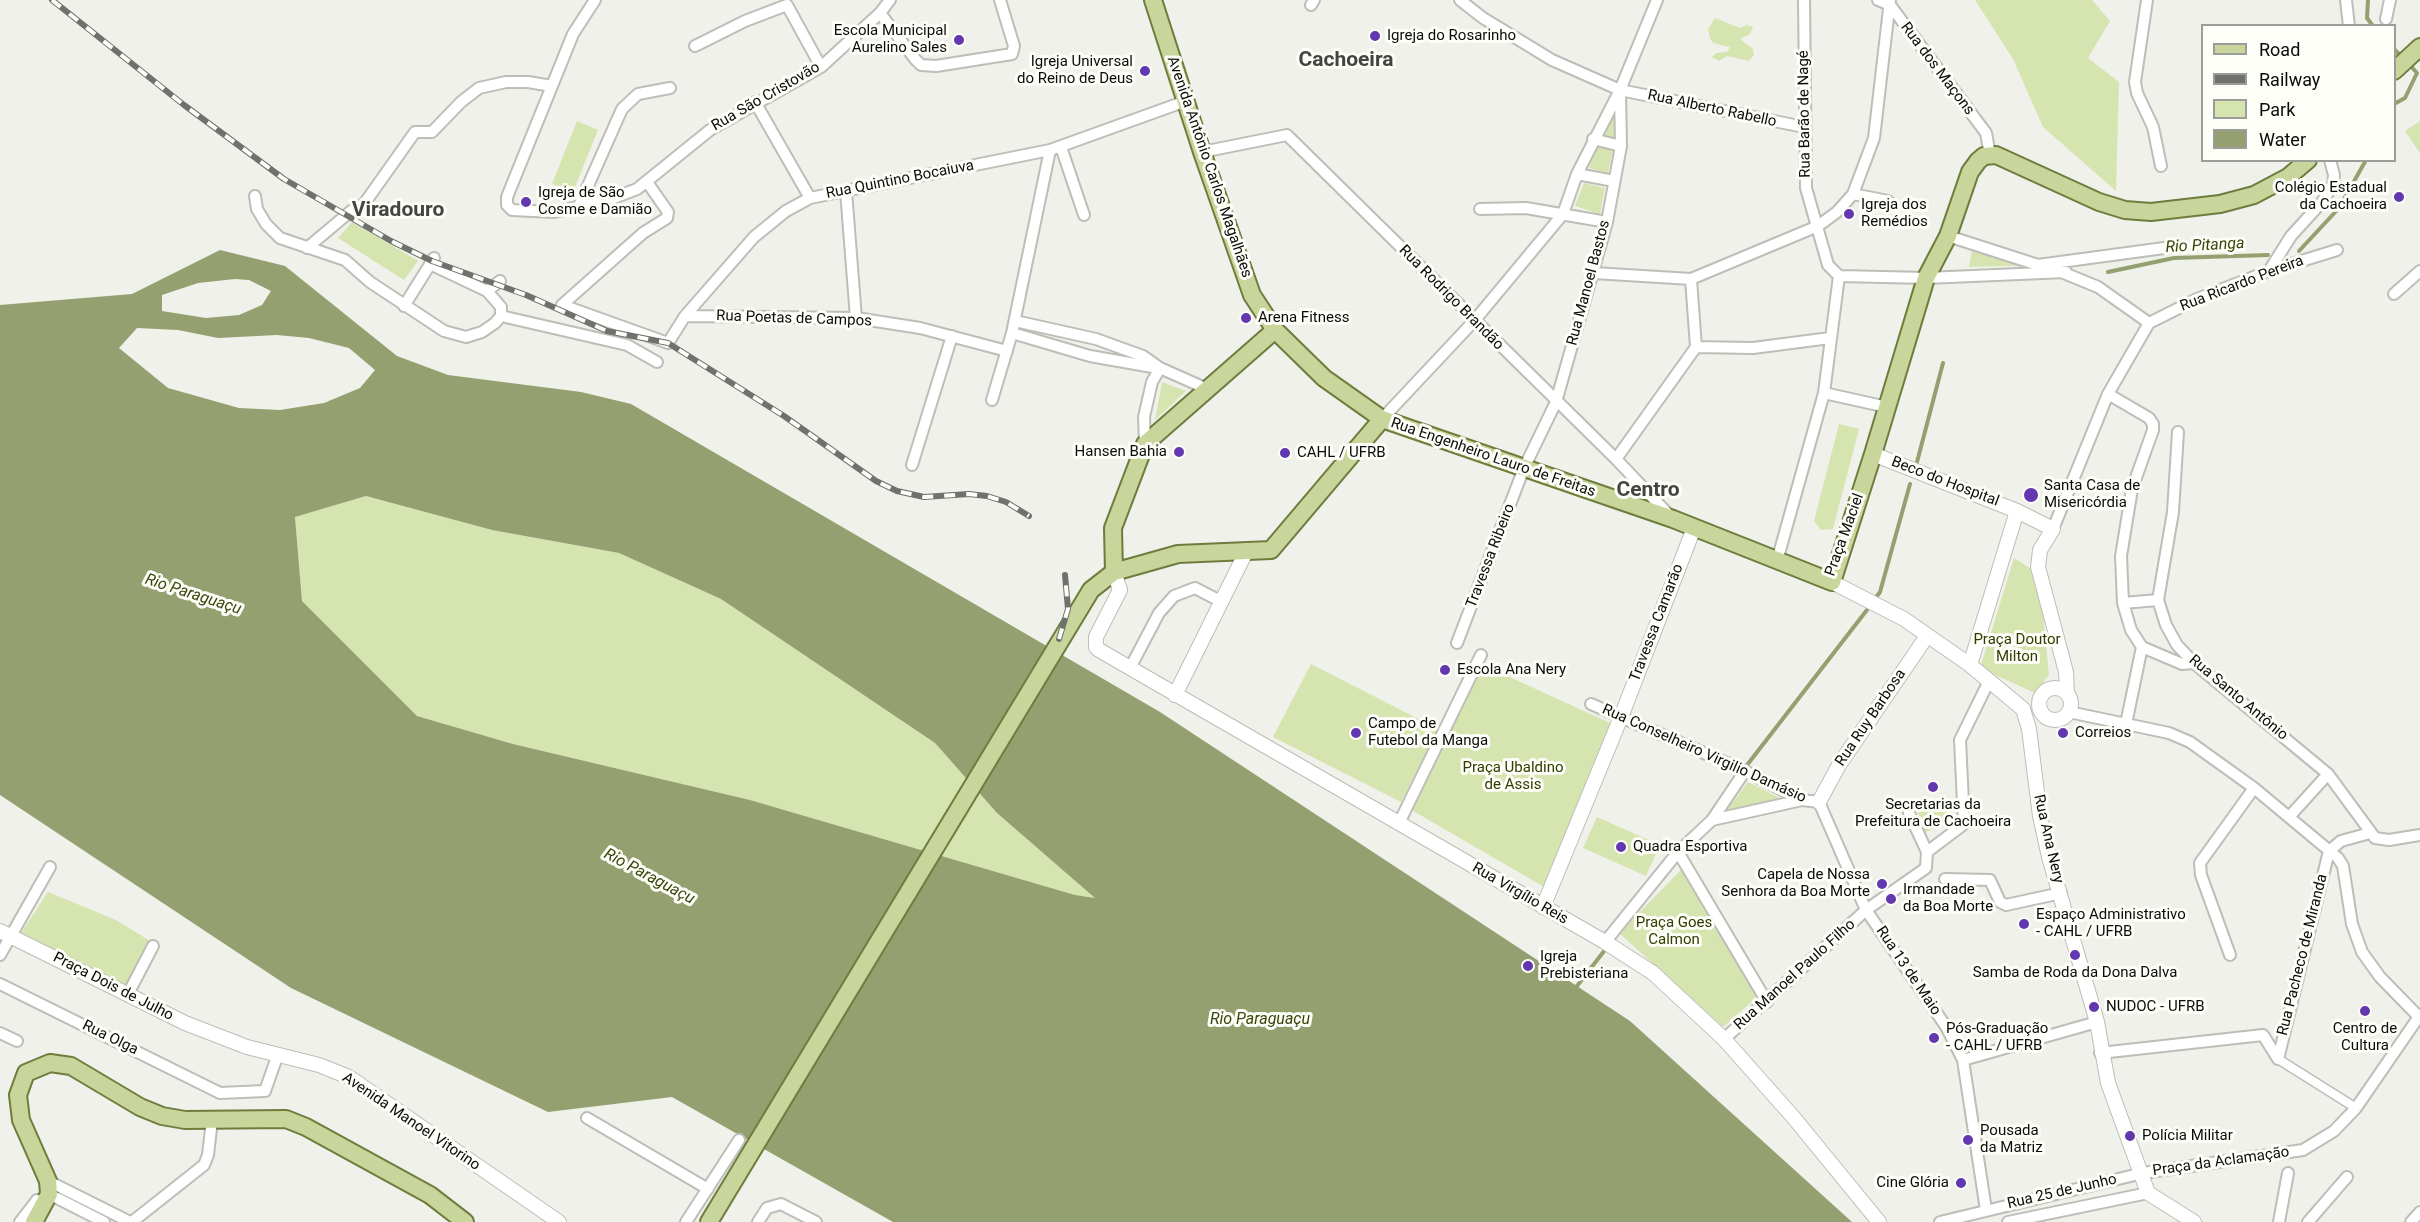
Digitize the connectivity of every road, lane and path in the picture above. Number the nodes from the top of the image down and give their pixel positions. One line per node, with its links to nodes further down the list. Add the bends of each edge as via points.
1 (595, 0): 21 (street, via 573,34)
2 (890, 0): 14 (street, Rua São Cristovão)
3 (1000, 0): 14 (street, via 1014,46 1012,54 936,66 921,65)
4 (1153, 0): 24 (main road, Avenida Antônio Carlos Magalhães)
5 (1461, 0): 23 (street, Rua Alberto Rabello, via 1552,60)
6 (1657, 0): 23 (street)
7 (1804, 0): 26 (street, Rua Barão de Nagé)
8 (1878, 0): 13 (street)
9 (2147, 0): 34 (street, via 2135,82 2153,127)
10 (2346, 0): 16 (street)
11 (2390, 0): 15 (street)
12 (786, 2): 17 (street); 19 (street)
13 (1890, 2): 31 (street, Rua dos Maçons, via 1986,133); 39 (street, via 1874,138)
14 (880, 13): 19 (street, Rua São Cristovão)
15 (2386, 20)
16 (2349, 24)
17 (695, 46)
18 (2418, 49): 20 (main road)
19 (821, 66): 25 (street, Rua São Cristovão)
20 (2396, 69)
21 (552, 86): 43 (street, Rua São Cristovão, via 507,205 512,210 533,213); 51 (street, via 506,82 479,88 432,132 415,132 364,204)
22 (670, 88): 43 (street, via 638,94 622,108)
23 (1620, 90): 26 (street, Rua Alberto Rabello); 27 (street); 28 (street, Rua Manoel Bastos)
24 (1185, 101): 29 (street, Rua Quintino Bocaiuva); 30 (main road, Avenida Antônio Carlos Magalhães)
25 (755, 102): 37 (street, Rua São Cristovão, via 710,130); 41 (street)
26 (1804, 128): 48 (street, Rua Barão de Nagé, via 1806,188)
27 (1593, 140): 28 (street); 35 (street)
28 (1621, 146): 36 (street, Rua Manoel Bastos)
29 (1056, 148): 38 (street, Rua Quintino Bocaiuva); 46 (street); 68 (street)
30 (1202, 152): 69 (street, Rua Rodrigo Brandão, via 1287,135); 71 (main road, Avenida Antônio Carlos Magalhães, via 1252,295)
31 (1990, 155): 32 (main road, via 2099,202 2151,212 2220,204 2254,195 2288,177); 49 (main road, Praça Maciel, via 1978,161 1970,172)
32 (2306, 162)
33 (2331, 162): 54 (street, via 2333,185 2291,236)
34 (2161, 166)
35 (1577, 174): 36 (street); 45 (street)
36 (1614, 181): 47 (street, Rua Manoel Bastos)
37 (647, 183): 43 (street, Rua São Cristovão, via 621,197); 66 (street, Rua Quintino Bocaiuva, via 668,212 667,218 643,233 562,305 668,343)
38 (846, 191): 41 (street, Rua Quintino Bocaiuva); 67 (street)
39 (1853, 194): 42 (street); 48 (street)
40 (255, 196): 51 (street, via 266,224 280,238)
41 (810, 198): 66 (street, Rua Quintino Bocaiuva, via 786,211 754,237)
42 (1888, 201)
43 (579, 206)
44 (1480, 209): 45 (street, via 1526,208)
45 (1563, 214): 47 (street); 69 (street)
46 (1084, 215)
47 (1607, 222): 57 (street, Rua Manoel Bastos)
48 (1818, 226): 58 (street, via 1828,265); 60 (street)
49 (1947, 236): 53 (street); 59 (main road, Praça Maciel)
50 (2179, 246): 53 (street)
51 (307, 248): 64 (street, via 345,260)
52 (2337, 250): 54 (street, Rua Ricardo Pereira)
53 (2038, 265): 56 (street)
54 (2269, 271): 70 (street, Rua Ricardo Pereira)
55 (2420, 271): 63 (street)
56 (2066, 272): 59 (street); 70 (street, via 2098,287)
57 (1593, 273): 60 (street); 85 (street, Rua Manoel Bastos)
58 (1839, 276): 59 (street); 74 (street)
59 (1926, 278): 86 (main road, Praça Maciel)
60 (1690, 279): 76 (street)
61 (500, 281): 62 (street)
62 (487, 291): 64 (street, via 432,261); 65 (street, via 498,301)
63 (2394, 294)
64 (404, 306): 65 (street, via 444,331 466,337 482,332)
65 (501, 316): 79 (street, via 627,345)
66 (685, 316): 67 (street, Rua Poetas de Campos)
67 (856, 318): 73 (street, Rua Poetas de Campos)
68 (1015, 321): 72 (street); 75 (street)
69 (1474, 321): 85 (street, Rua Rodrigo Brandão); 87 (street)
70 (2149, 323): 83 (street)
71 (1275, 330): 81 (main road); 87 (main road, Avenida Antônio Carlos Magalhães, via 1324,378)
72 (1012, 333): 77 (street); 78 (street)
73 (952, 336): 77 (street, Rua Poetas de Campos); 92 (street)
74 (1830, 338): 76 (street, via 1753,348); 82 (street)
75 (1096, 339): 78 (street); 80 (street, via 1143,356)
76 (1696, 347): 91 (street)
77 (1007, 351): 84 (street)
78 (1090, 356): 80 (street)
79 (657, 362)
80 (1160, 368): 81 (street); 89 (street, via 1152,382 1144,417)
81 (1205, 388): 89 (main road)
82 (1824, 393): 86 (street); 99 (street)
83 (2108, 394): 97 (street); 104 (street, via 2149,418 2153,430 2132,489 2125,524 2121,556)
84 (992, 400)
85 (1556, 402): 91 (street, Rua Rodrigo Brandão); 93 (street, Rua Manoel Bastos)
86 (1887, 407): 90 (main road, Praça Maciel)
87 (1383, 419): 93 (main road, Rua Engenheiro Lauro de Freitas); 98 (main road, via 1270,550)
88 (2178, 432): 102 (street, Rua Santo Antônio, via 2173,512)
89 (1145, 444): 100 (main road, via 1113,528)
90 (1873, 454): 94 (street, Beco do Hospital); 101 (main road, Praça Maciel)
91 (1616, 459): 95 (street, Rua Rodrigo Brandão)
92 (912, 465)
93 (1524, 468): 95 (main road, Rua Engenheiro Lauro de Freitas); 106 (street, Travessa Ribeiro)
94 (2017, 511): 97 (street); 110 (street)
95 (1673, 519): 96 (main road, Rua Engenheiro Lauro de Freitas)
96 (1694, 528): 99 (main road, Praça Maciel); 119 (street, Travessa Camarão)
97 (2053, 529): 113 (street, via 2040,550 2038,567 2066,672)
98 (1247, 550): 100 (main road, via 1178,555); 103 (street)
99 (1777, 561): 101 (main road, Praça Maciel)
100 (1114, 572): 111 (street, Rua Virgílio Reis, via 1120,590 1096,637 1096,647); 179 (main road, via 1090,590 1059,639)
101 (1832, 582): 105 (street, via 1904,619)
102 (2158, 600): 104 (street); 109 (street, Rua Santo Antônio, via 2177,645)
103 (1222, 602): 111 (street, via 1194,588 1174,596 1159,613); 114 (street)
104 (2123, 603): 107 (street, via 2131,630)
105 (1927, 636): 110 (street); 125 (street, Rua Ruy Barbosa, via 1839,765)
106 (1457, 643)
107 (2142, 647): 109 (street, via 2182,664); 120 (street)
108 (1481, 655): 129 (street)
109 (2194, 663): 122 (street, Rua Santo Antônio)
110 (1970, 665): 112 (street)
111 (1130, 668): 114 (street, Rua Virgílio Reis)
112 (1989, 681): 117 (street); 134 (street, Rua Manoel Paulo Filho, via 1960,740 1965,820)
113 (2067, 692): 115 (street, via 2047,690); 118 (street, via 2072,705)
114 (1174, 695): 129 (street, Rua Virgílio Reis)
115 (2039, 702): 117 (street); 118 (street, via 2046,717 2055,720)
116 (1590, 704): 119 (street, Rua Conselheiro Virgilio Damásio)
117 (2023, 709): 137 (street, Rua Ana Nery, via 2040,816)
118 (2069, 712): 120 (street)
119 (1621, 717): 121 (street, Rua Conselheiro Virgilio Damásio); 138 (street)
120 (2126, 724): 123 (street, via 2190,742)
121 (1745, 771): 124 (street, Rua Conselheiro Virgilio Damásio); 128 (street)
122 (2328, 774): 127 (street); 130 (street, Rua Santo Antônio)
123 (2254, 788): 127 (street); 144 (street, via 2200,863)
124 (1802, 800): 125 (street, Rua Conselheiro Virgilio Damásio); 128 (street)
125 (1819, 802): 139 (street, Rua 13 de Maio)
126 (1909, 813): 134 (street)
127 (2289, 817): 132 (street)
128 (1712, 820): 133 (street)
129 (1399, 823): 138 (street, Rua Virgílio Reis)
130 (2370, 833): 131 (street, via 2381,840); 132 (street, via 2341,841)
131 (2420, 835)
132 (2329, 850): 148 (street, via 2343,867 2352,924 2362,952); 150 (street, Rua Pacheco de Miranda)
133 (1678, 852): 141 (street); 147 (street)
134 (1927, 857): 139 (street, Rua Manoel Paulo Filho, via 1926,868)
135 (50, 867): 140 (street)
136 (1945, 879): 137 (street, via 1990,880 2002,905)
137 (2061, 893): 149 (street, Rua Ana Nery)
138 (1543, 907): 141 (street, Rua Virgílio Reis)
139 (1866, 910): 147 (street, Rua Manoel Paulo Filho); 159 (street, Rua 13 de Maio, via 1947,1028)
140 (5, 933): 143 (street); 146 (street, Praça Dois de Julho)
141 (1605, 942): 154 (street, Rua Virgílio Reis, via 1653,973)
142 (153, 946): 146 (street)
143 (0, 955)
144 (2230, 955)
145 (0, 984): 157 (street, Rua Olga, via 220,1093 265,1091)
146 (128, 994): 153 (street, Praça Dois de Julho)
147 (1767, 1002): 154 (street, Rua Manoel Paulo Filho)
148 (2419, 1016): 160 (street)
149 (2097, 1022): 156 (street, Rua Ana Nery); 159 (street)
150 (2284, 1031): 152 (street); 158 (street, Rua Pacheco de Miranda)
151 (0, 1033): 155 (street)
152 (2263, 1035): 156 (street); 158 (street)
153 (218, 1036): 157 (street, Avenida Manoel Vitorino)
154 (1724, 1039): 182 (street, Rua Virgílio Reis)
155 (17, 1041)
156 (2100, 1053): 164 (street, Rua Ana Nery)
157 (277, 1057): 177 (street, Avenida Manoel Vitorino, via 319,1065 349,1077)
158 (2278, 1059): 160 (street)
159 (1963, 1060): 171 (street, Rua 13 de Maio)
160 (2356, 1108): 164 (street, Praça da Aclamação, via 2334,1131 2303,1150)
161 (587, 1118): 168 (street)
162 (212, 1120): 167 (main road, via 162,1116 71,1066 40,1065 22,1079 18,1103); 175 (street, via 204,1166); 176 (main road, via 286,1119 306,1127 430,1195)
163 (739, 1140): 168 (street)
164 (2142, 1173): 169 (street, Praça da Aclamação); 171 (street, Rua 25 de Junho)
165 (2288, 1173): 186 (street)
166 (2347, 1177): 187 (street)
167 (48, 1187): 172 (street); 173 (main road); 174 (street); 175 (street)
168 (708, 1188): 178 (street)
169 (2148, 1193): 184 (street, Rua 25 de Junho); 185 (street, Praça da Aclamação)
170 (2420, 1212): 188 (street)
171 (1983, 1215): 183 (street, Rua 25 de Junho)
172 (20, 1222)
173 (34, 1222)
174 (104, 1222)
175 (131, 1222)
176 (465, 1222)
177 (559, 1222)
178 (686, 1222)
179 (709, 1222)
180 (758, 1222): 181 (street, via 767,1208 781,1204)
181 (816, 1222)
182 (1879, 1222)
183 (1940, 1222)
184 (2008, 1222)
185 (2194, 1222)
186 (2279, 1222)
187 (2308, 1222)
188 (2411, 1222)

